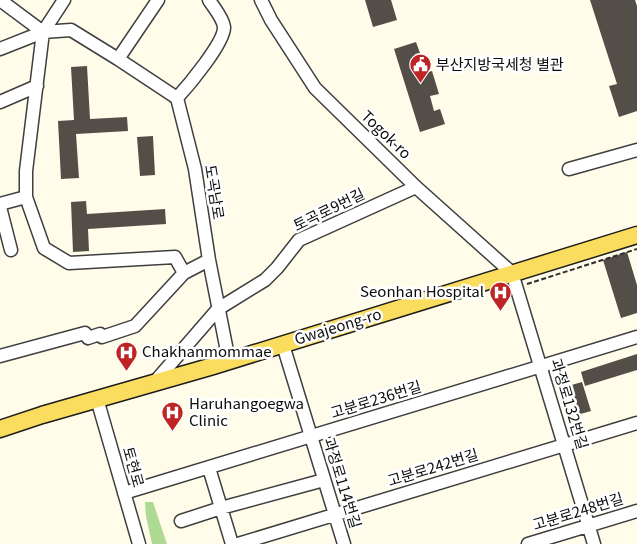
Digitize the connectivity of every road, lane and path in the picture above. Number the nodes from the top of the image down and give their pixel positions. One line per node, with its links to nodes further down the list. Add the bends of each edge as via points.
1 (0, 0): 6 (street)
2 (64, 0): 6 (street)
3 (158, 0): 8 (street)
4 (209, 0): 10 (street, via 223,22 222,38)
5 (261, 0): 14 (street, Togok-ro, via 315,88)
6 (43, 32): 7 (street); 8 (street, via 70,30); 9 (street)
7 (0, 49)
8 (118, 58): 10 (street)
9 (37, 86): 11 (street); 15 (street, via 26,171)
10 (177, 98): 20 (street, 도곡남로, via 195,169)
11 (0, 102)
12 (637, 150): 13 (street)
13 (570, 169)
14 (416, 187): 22 (street, Togok-ro); 23 (street, 토곡로9번길, via 299,240 264,280)
15 (26, 197): 16 (street); 21 (street, via 44,248 69,263 176,257)
16 (0, 205): 18 (street)
17 (637, 235): 22 (main road, Gwajeong-ro)
18 (11, 250)
19 (637, 250): 22 (path)
20 (209, 260): 21 (street); 23 (street, 도곡남로)
21 (184, 273): 26 (street, via 135,326 102,337 100,334 88,338 85,333)
22 (517, 279): 25 (main road, Gwajeong-ro); 28 (street, 과정로132번길)
23 (218, 309): 27 (street, 도곡남로); 29 (street)
24 (637, 337): 28 (street, 고분로236번길)
25 (283, 345): 27 (main road, Gwajeong-ro); 33 (street, 과정로114번길)
26 (0, 356)
27 (229, 361): 29 (main road, Gwajeong-ro)
28 (540, 367): 33 (street, 고분로236번길); 34 (street, 과정로132번길)
29 (154, 383): 30 (main road, Gwajeong-ro)
30 (97, 399): 32 (main road, Gwajeong-ro); 37 (street, 토현로)
31 (637, 423): 34 (street, 고분로242번길)
32 (0, 429)
33 (311, 436): 35 (street, 고분로236번길); 36 (street, 과정로114번길)
34 (564, 446): 40 (street, 고분로242번길); 42 (street, 과정로132번길)
35 (209, 468): 37 (street, 고분로236번길); 38 (street)
36 (324, 480): 38 (street); 40 (street, 과정로114번길)
37 (124, 493): 43 (street, 토현로)
38 (221, 508): 41 (street); 44 (street)
39 (637, 511): 42 (street, 고분로248번길)
40 (335, 515): 45 (street, 고분로242번길); 46 (street, 과정로114번길)
41 (181, 521)
42 (589, 526): 47 (street, 고분로248번길); 48 (street, 과정로132번길)
43 (139, 544)
44 (232, 544)
45 (238, 544)
46 (344, 544)
47 (528, 544)
48 (594, 544)

